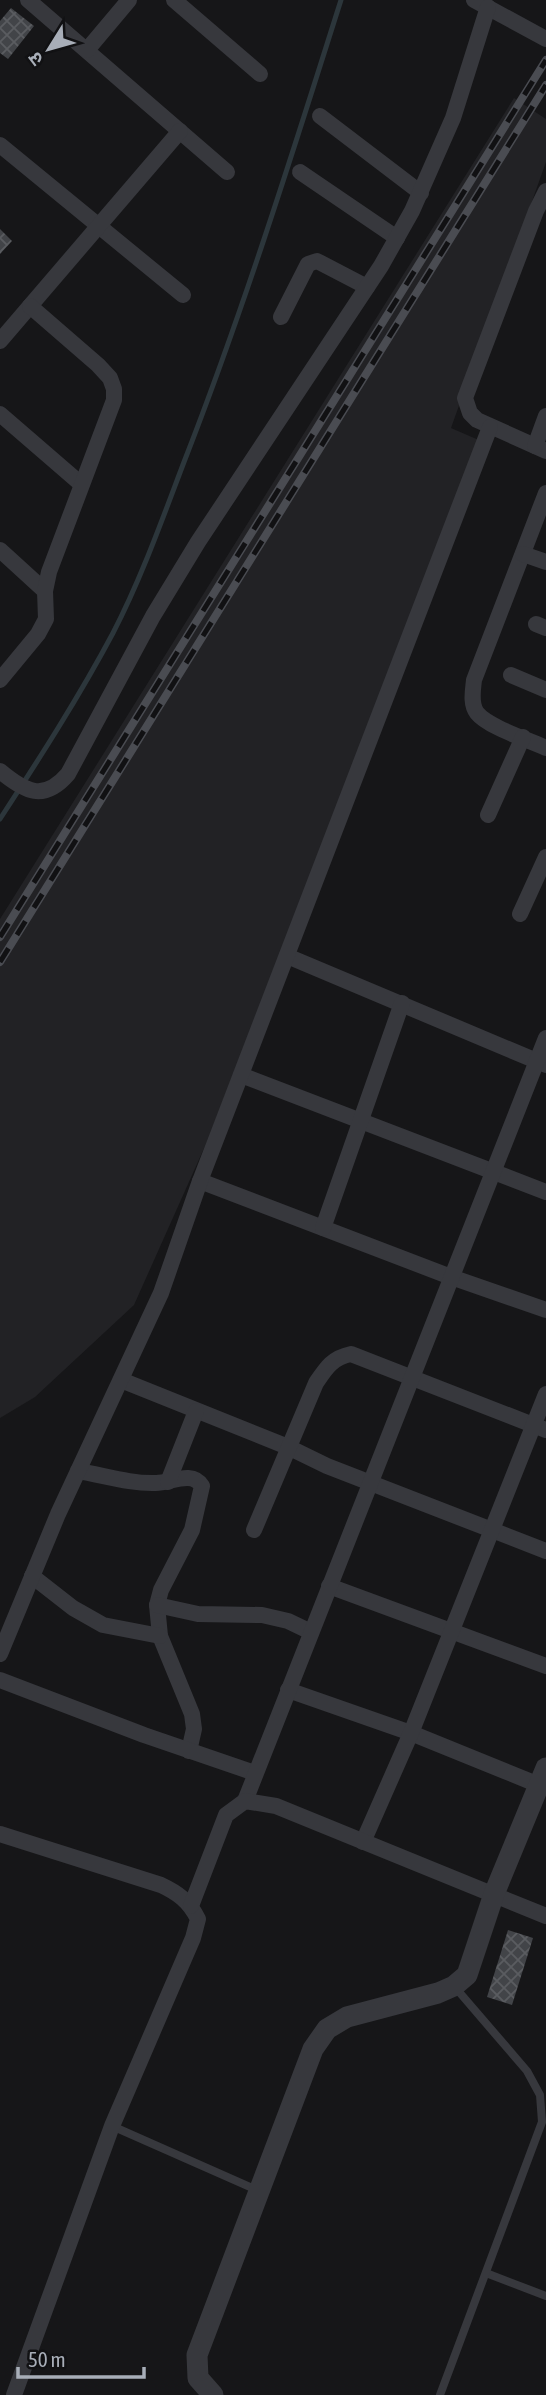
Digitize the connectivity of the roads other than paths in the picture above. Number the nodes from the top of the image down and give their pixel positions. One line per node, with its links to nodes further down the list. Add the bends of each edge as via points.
1 (28, 0): 6 (street)
2 (129, 0): 6 (street)
3 (174, 0): 7 (street)
4 (481, 4): 5 (street); 14 (street, via 453,118)
5 (546, 39)
6 (87, 50): 9 (street)
7 (260, 74)
8 (320, 116): 14 (street)
9 (180, 131): 11 (street); 15 (street)
10 (3, 155): 15 (street)
11 (227, 172)
12 (300, 172): 16 (street)
13 (546, 191): 24 (street, via 465,398 470,414)
14 (421, 193): 16 (street)
15 (97, 226): 18 (street); 19 (street)
16 (397, 238): 17 (street)
17 (367, 287): 20 (street, via 312,261); 37 (street, via 198,542 68,774 47,791 30,791)
18 (183, 295)
19 (30, 306): 21 (street); 26 (street, via 98,365 114,389 114,400)
20 (281, 317)
21 (0, 341)
22 (0, 414): 26 (street)
23 (546, 416): 25 (street)
24 (490, 427): 25 (street); 41 (street)
25 (541, 448)
26 (81, 484): 31 (street)
27 (546, 493): 29 (street)
28 (0, 550): 31 (street)
29 (523, 554): 30 (street); 35 (street, via 474,680 472,699 476,712)
30 (546, 562)
31 (45, 591): 33 (street, via 46,619)
32 (511, 675): 34 (street)
33 (0, 680)
34 (546, 690)
35 (523, 737): 36 (street); 38 (street)
36 (546, 748)
37 (4, 775)
38 (488, 815)
39 (544, 867): 40 (street)
40 (520, 914)
41 (287, 956): 42 (street); 45 (street)
42 (402, 1003): 44 (street); 46 (street)
43 (546, 1038): 44 (street)
44 (541, 1063): 47 (street)
45 (241, 1075): 46 (street); 48 (street)
46 (361, 1120): 47 (street); 50 (street)
47 (492, 1173): 49 (street); 51 (street)
48 (200, 1181): 50 (street); 54 (street, via 161,1293)
49 (546, 1192)
50 (323, 1228): 51 (street)
51 (452, 1277): 52 (street); 53 (street)
52 (546, 1310)
53 (412, 1376): 57 (street); 58 (street, via 351,1354 339,1357 316,1383); 61 (street)
54 (121, 1380): 56 (street); 59 (street)
55 (546, 1394): 57 (street)
56 (196, 1410): 58 (street); 60 (street)
57 (540, 1427): 63 (street)
58 (288, 1447): 61 (street); 62 (street)
59 (78, 1471): 60 (street, via 145,1483); 65 (street)
60 (169, 1482): 67 (street, via 192,1478 202,1486 192,1530)
61 (370, 1483): 63 (street); 66 (street)
62 (254, 1530)
63 (492, 1530): 64 (street); 69 (street)
64 (546, 1551)
65 (32, 1576): 70 (street, via 103,1625); 71 (street)
66 (329, 1586): 68 (street); 69 (street)
67 (157, 1605): 68 (street, via 198,1614 262,1615); 70 (street)
68 (311, 1632): 74 (street)
69 (452, 1632): 72 (street); 75 (street)
70 (160, 1636): 76 (street, via 192,1714)
71 (0, 1654)
72 (546, 1666)
73 (0, 1680): 76 (street)
74 (288, 1690): 75 (street); 77 (street)
75 (411, 1733): 78 (street); 81 (street)
76 (189, 1751): 77 (street)
77 (255, 1773): 79 (street)
78 (543, 1776): 82 (street)
79 (245, 1801): 81 (street, via 276,1806); 83 (street, via 226,1815)
80 (0, 1834): 83 (street, via 161,1885)
81 (363, 1842): 82 (street)
82 (494, 1894): 84 (street); 85 (street, via 467,1975)
83 (191, 1906): 86 (street, via 198,1919 193,1938)
84 (546, 1916)
85 (454, 1986): 87 (street, via 347,2017 327,2029 313,2049); 88 (lane, via 509,2047 540,2095 542,2122)
86 (112, 2126): 87 (lane); 90 (street)
87 (259, 2191): 91 (street, via 197,2356 198,2378)
88 (486, 2273): 89 (lane); 92 (lane)
89 (546, 2296)
90 (13, 2395)
91 (212, 2395)
92 (440, 2395)

